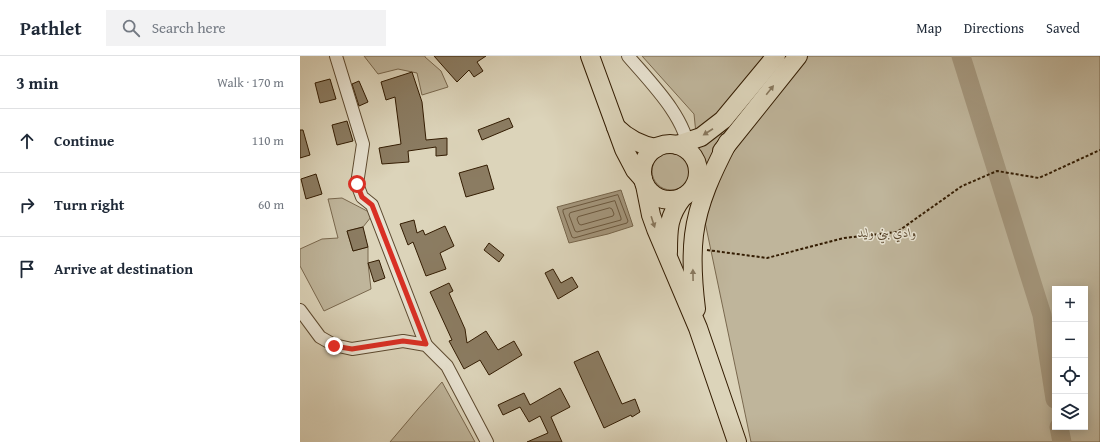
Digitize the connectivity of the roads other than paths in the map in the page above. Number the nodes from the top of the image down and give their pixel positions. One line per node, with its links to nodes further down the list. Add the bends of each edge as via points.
1 (336, 56): 16 (street, via 363,144 357,184 362,197 372,205)
2 (590, 56): 7 (highway)
3 (628, 56): 9 (street, via 678,119)
4 (776, 56): 6 (highway)
5 (798, 56): 6 (highway, one-way to 5)
6 (739, 115): 8 (highway); 9 (highway, one-way to 9, via 723,120)
7 (616, 127): 10 (highway, via 634,141); 11 (highway, via 629,160)
8 (728, 142): 12 (highway); 15 (highway, one-way to 8, via 693,274 694,234 710,180)
9 (685, 146): 10 (highway, via 666,145); 12 (highway, via 693,156 698,173)
10 (656, 148): 11 (highway, via 644,162)
11 (644, 182): 12 (highway, via 650,192 662,199 675,200); 13 (highway, one-way to 13, via 651,215)
12 (689, 191): 13 (highway, via 672,213 668,233)
13 (669, 257): 15 (highway)
14 (300, 310): 16 (street, via 320,337 334,346 352,349 403,341)
15 (698, 328): 18 (highway)
16 (426, 344): 17 (street, via 447,366)
17 (487, 442)
18 (737, 442)

